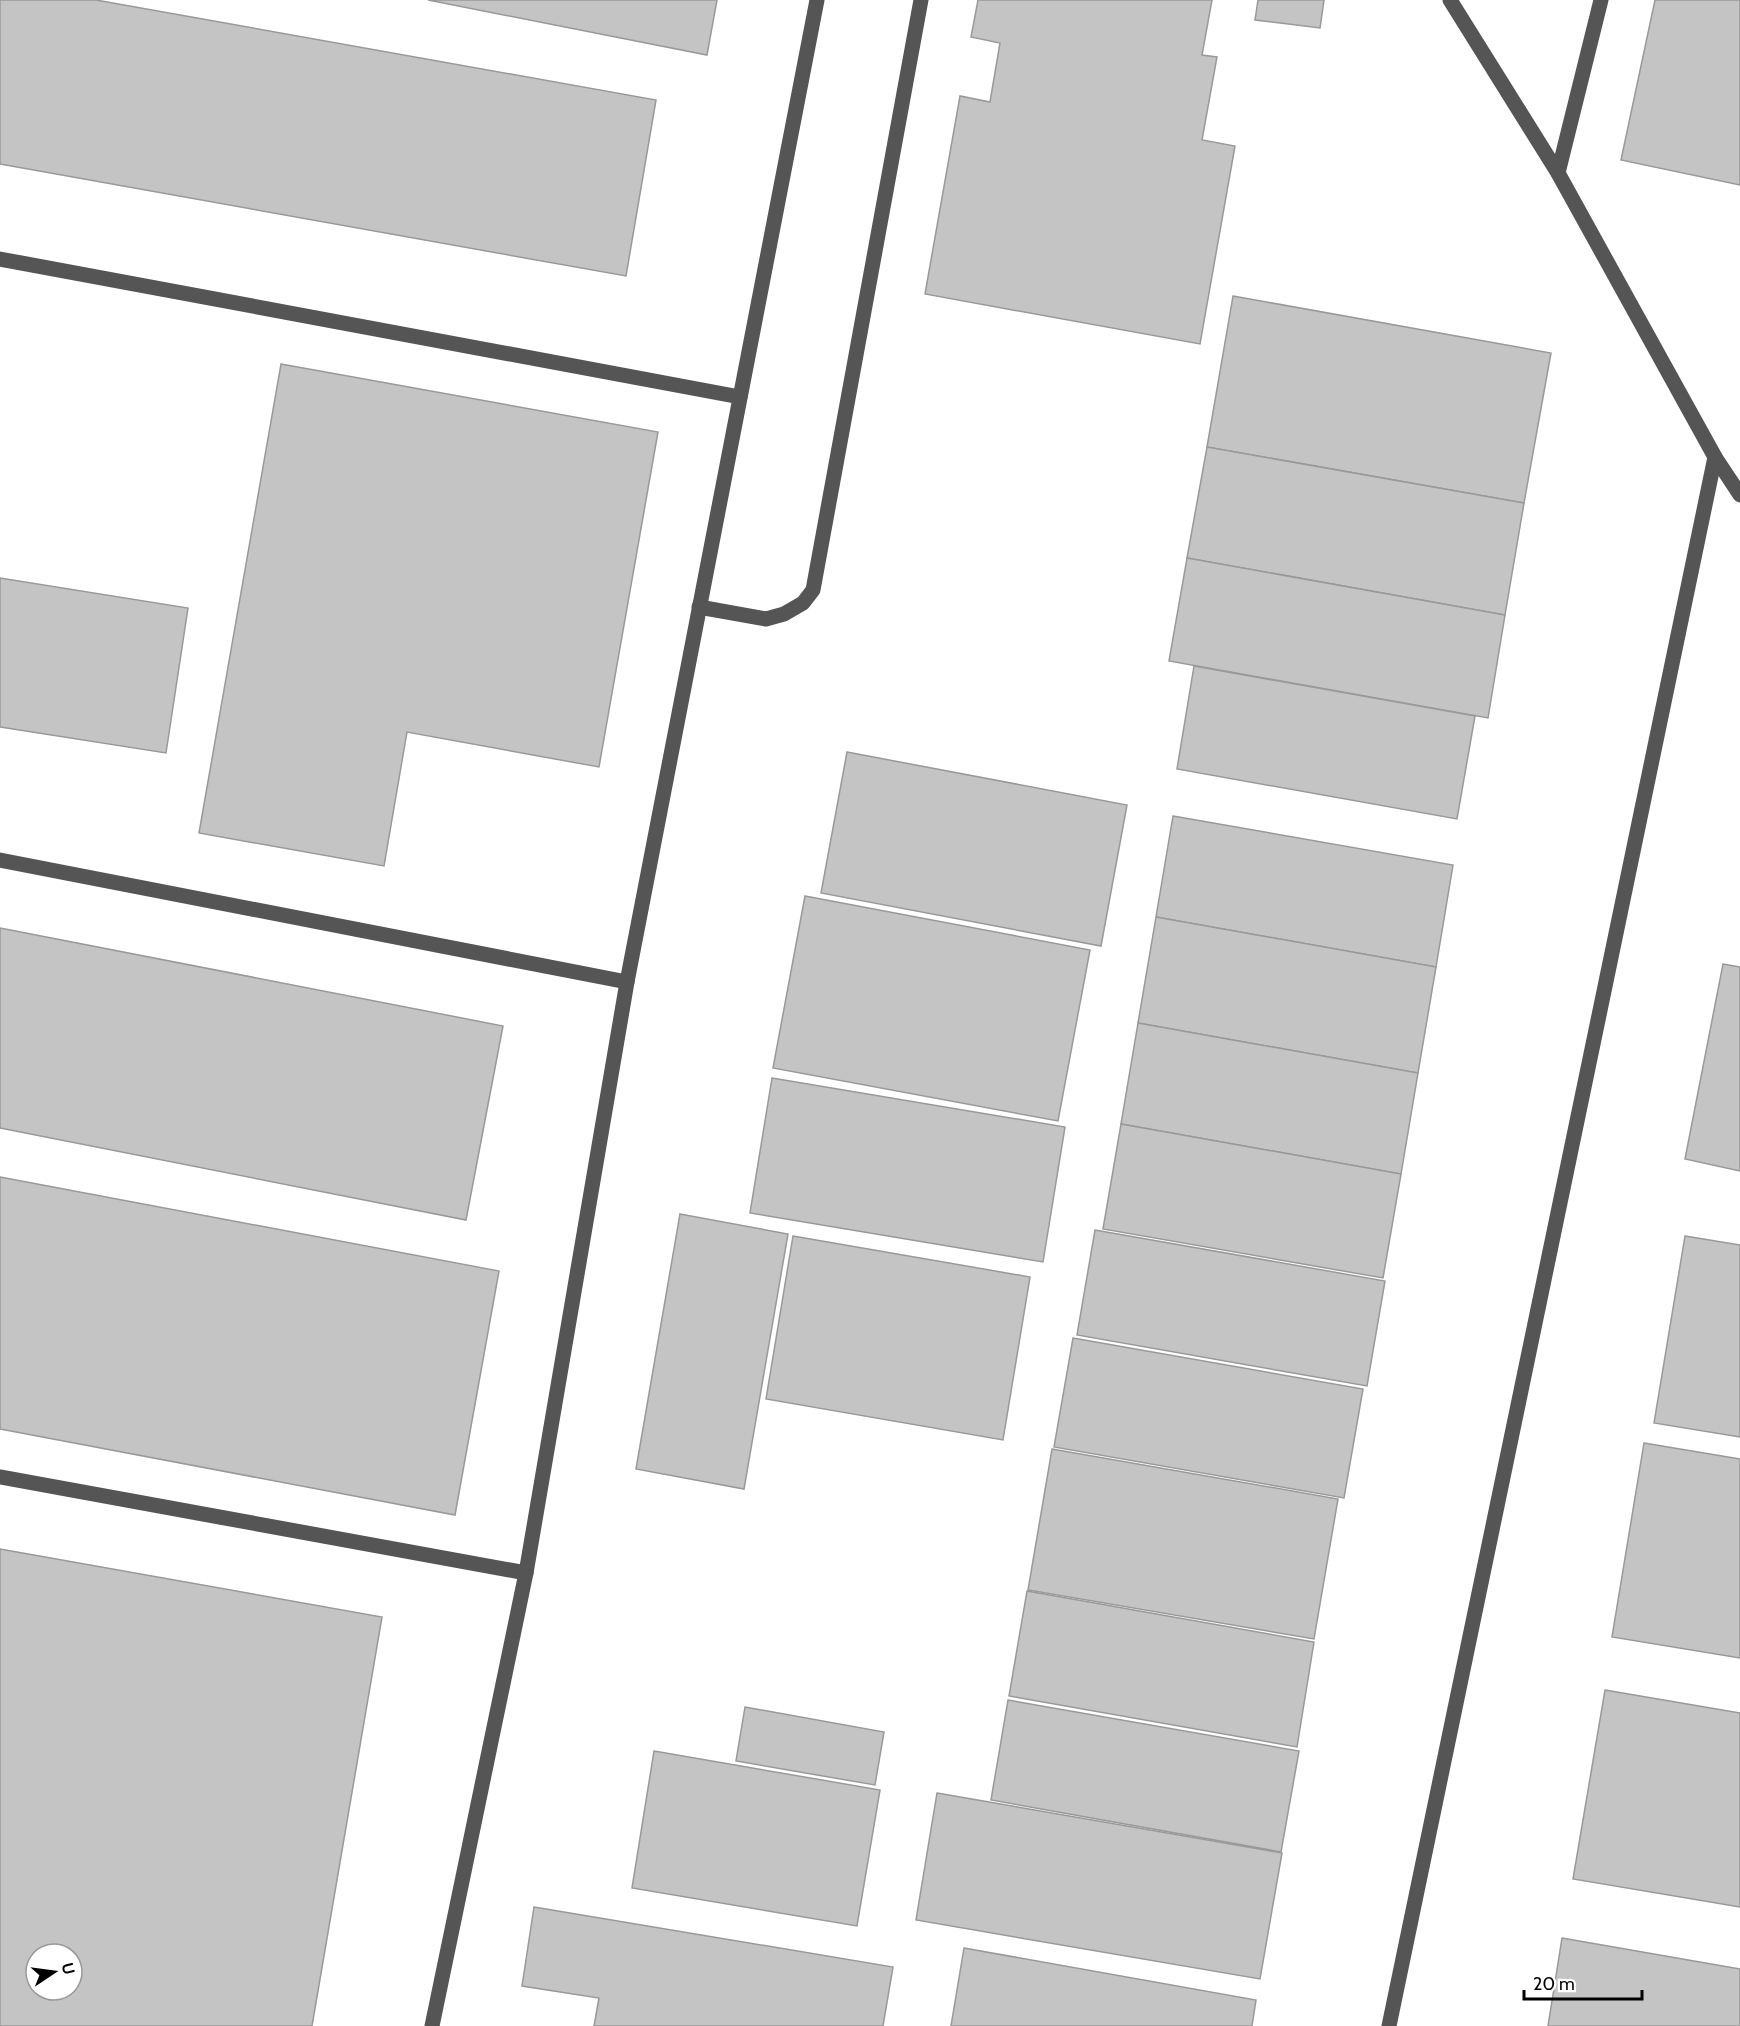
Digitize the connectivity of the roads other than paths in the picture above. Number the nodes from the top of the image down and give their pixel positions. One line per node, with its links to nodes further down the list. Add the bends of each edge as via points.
1 (817, 0): 7 (lane)
2 (921, 0): 10 (lane, via 813,590 803,603 765,619)
3 (1450, 0): 5 (lane)
4 (1601, 0): 5 (lane)
5 (1558, 173): 8 (lane)
6 (0, 259): 7 (lane)
7 (740, 397): 10 (lane)
8 (1715, 457): 9 (lane); 16 (lane)
9 (1740, 495)
10 (699, 607): 12 (lane)
11 (0, 860): 12 (lane)
12 (627, 982): 14 (lane)
13 (0, 1477): 14 (lane)
14 (526, 1573): 15 (lane)
15 (432, 2026)
16 (1389, 2026)

